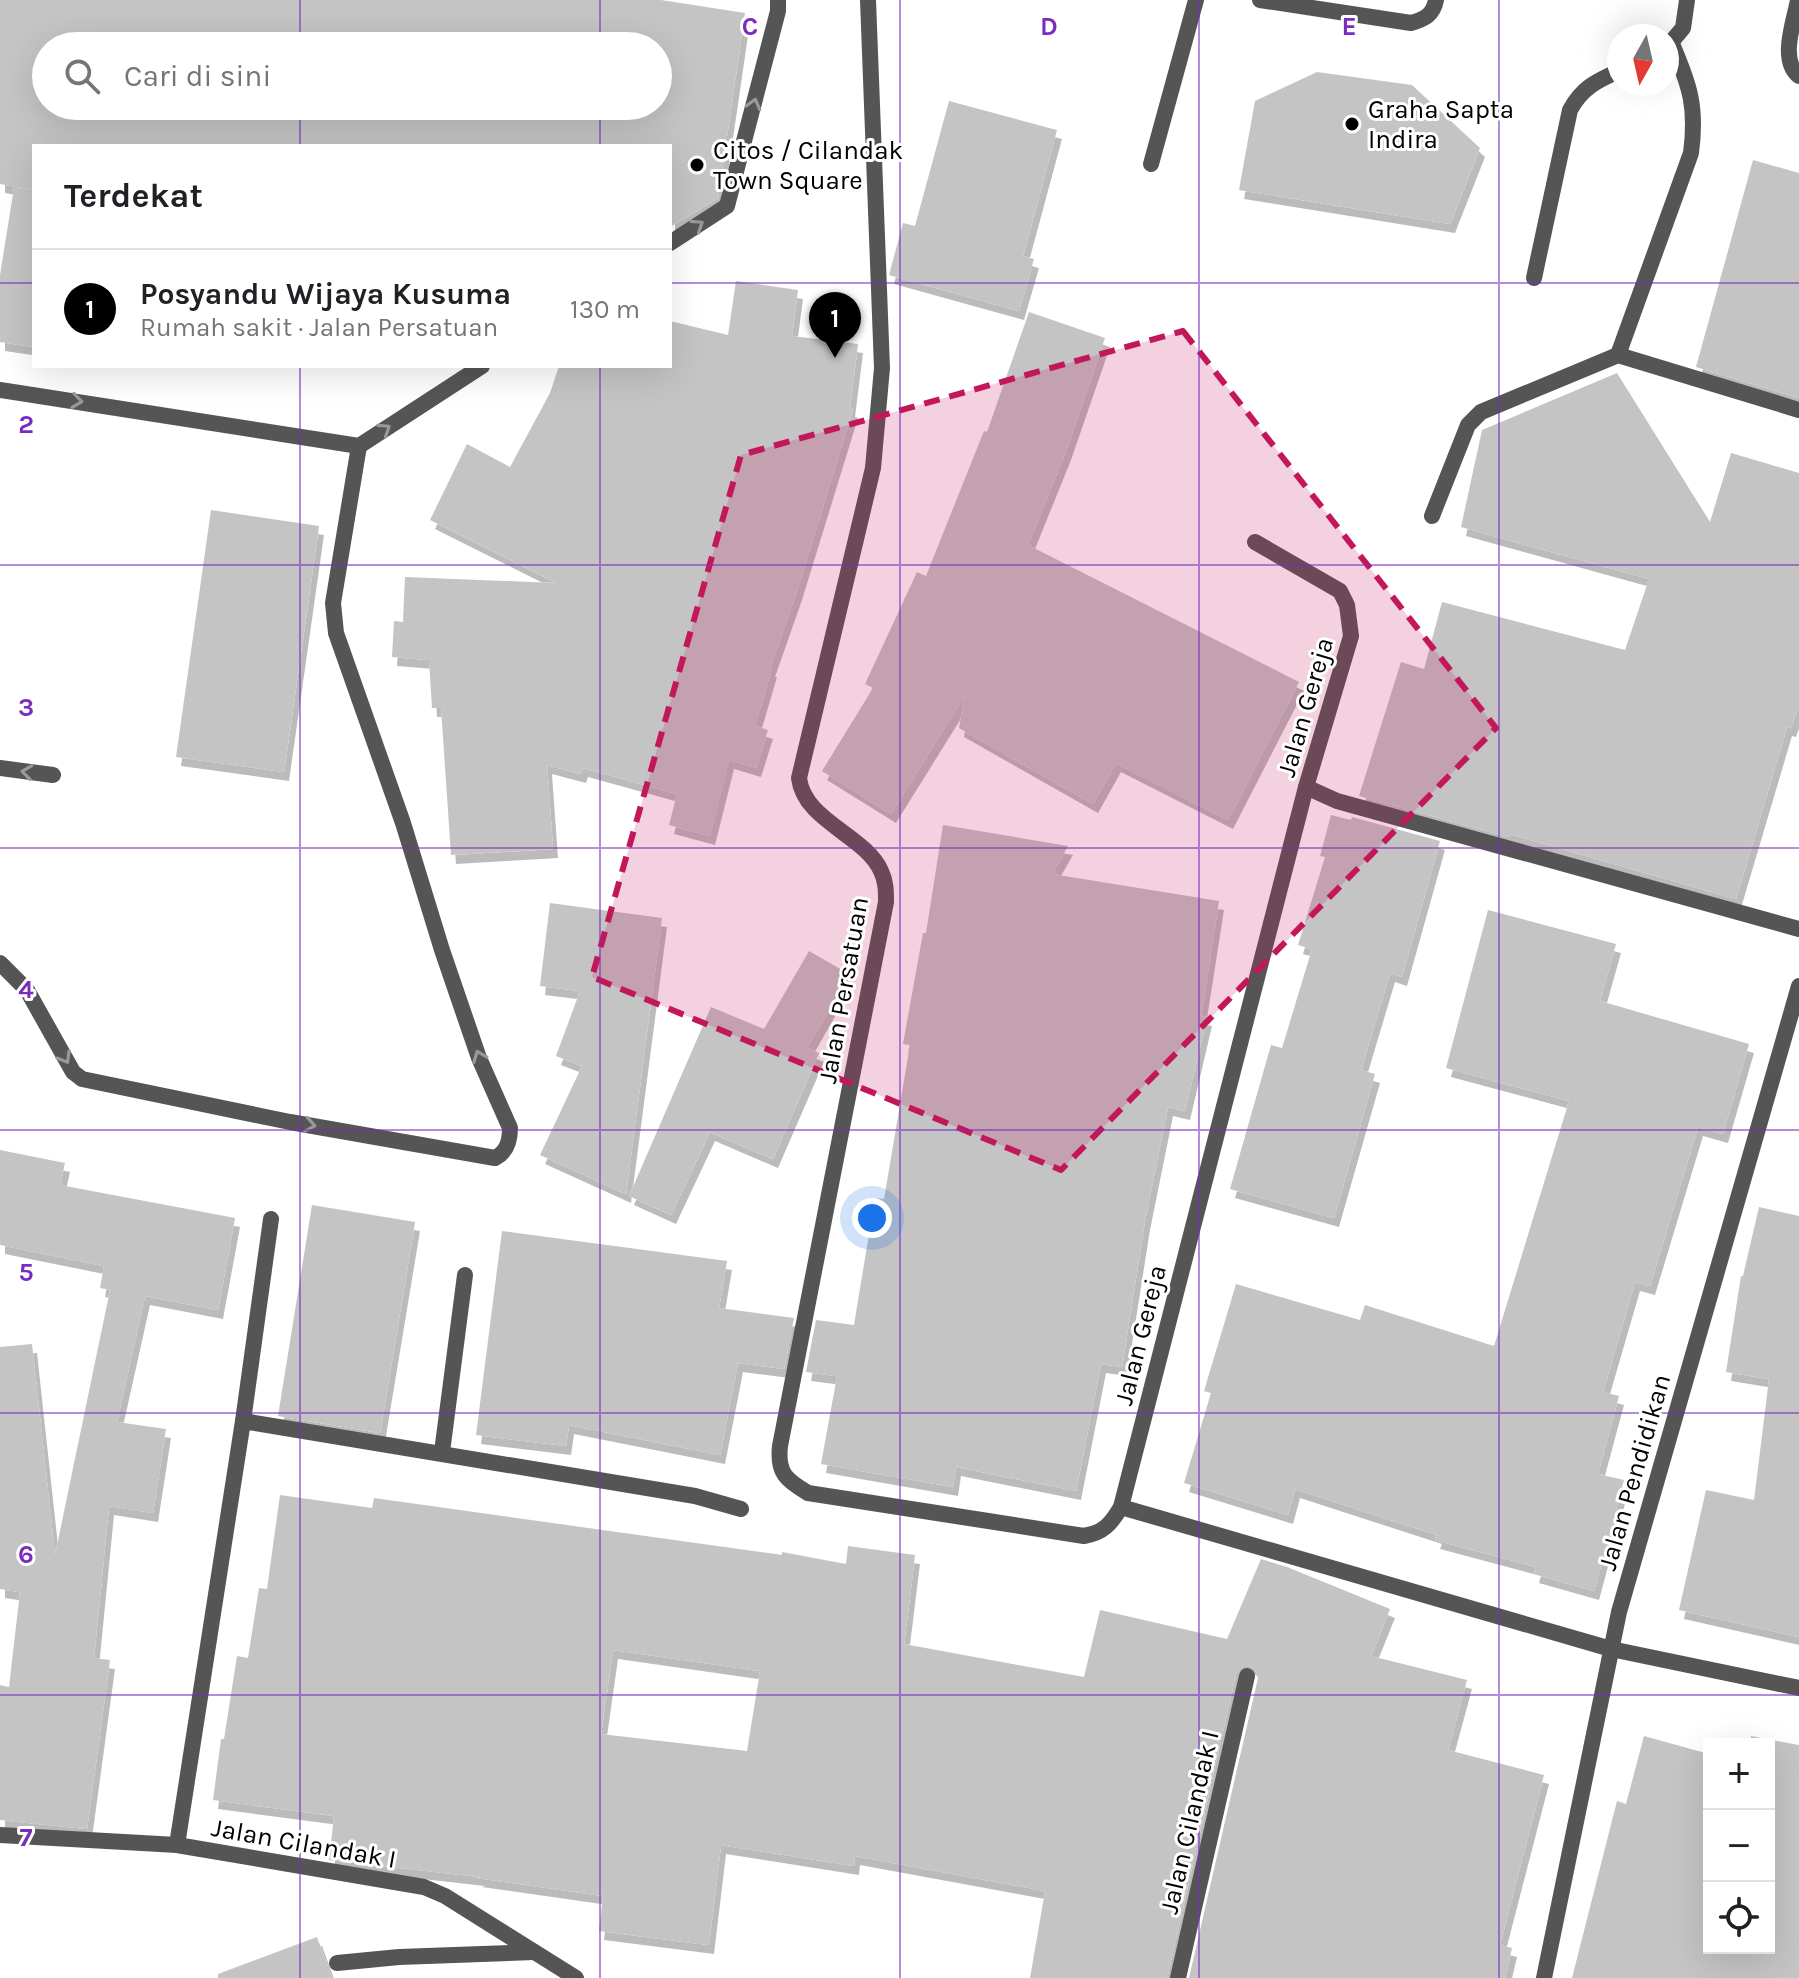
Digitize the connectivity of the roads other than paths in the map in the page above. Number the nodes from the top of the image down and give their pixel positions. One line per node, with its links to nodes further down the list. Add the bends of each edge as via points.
1 (778, 0): 13 (street, one-way to 1, via 727,206)
2 (868, 0): 32 (street, Jalan Persatuan, via 882,368 875,454 799,778 805,800 881,869 886,902 778,1464 808,1493 1084,1536 1098,1534)
3 (1196, 0): 12 (street)
4 (1260, 0): 5 (street, via 1411,23 1425,19)
5 (1436, 0)
6 (1687, 0): 8 (street)
7 (1798, 0): 10 (street, via 1788,59)
8 (1679, 33)
9 (1679, 66): 15 (street, via 1690,87 1695,125 1691,153)
10 (1799, 76)
11 (1607, 77): 14 (street, via 1579,94 1570,110)
12 (1151, 164)
13 (672, 242)
14 (1534, 278)
15 (1618, 355): 18 (street); 20 (street, via 1481,412 1468,425)
16 (479, 368): 19 (street, one-way to 16)
17 (0, 390): 19 (street, one-way to 19)
18 (1799, 410)
19 (359, 446): 26 (street, one-way to 19, via 27,990 82,1079 276,1119 495,1158 502,1154 510,1128 479,1058 336,633 333,603)
20 (1432, 516)
21 (1255, 542): 24 (street, Jalan Gereja, via 1340,591 1349,615 1351,636)
22 (0, 768): 23 (street, one-way to 22)
23 (53, 775)
24 (1306, 787): 25 (street, via 1337,801); 32 (street, Jalan Gereja)
25 (1799, 929)
26 (0, 963)
27 (1799, 986): 34 (street, Jalan Pendidikan)
28 (271, 1219): 30 (street)
29 (465, 1275): 31 (street)
30 (243, 1421): 31 (street); 38 (street)
31 (442, 1452): 33 (street, via 695,1496)
32 (1121, 1507): 34 (street)
33 (741, 1509)
34 (1611, 1649): 36 (street); 43 (street, Jalan Pendidikan)
35 (1247, 1676): 42 (street, Jalan Cilandak I)
36 (1799, 1688)
37 (0, 1835): 38 (street, Jalan Cilandak I)
38 (177, 1845): 39 (street, Jalan Cilandak I, via 424,1887)
39 (534, 1952): 40 (street); 41 (street, Jalan Cilandak I)
40 (337, 1963)
41 (576, 1978)
42 (1178, 1978)
43 (1544, 1978)

